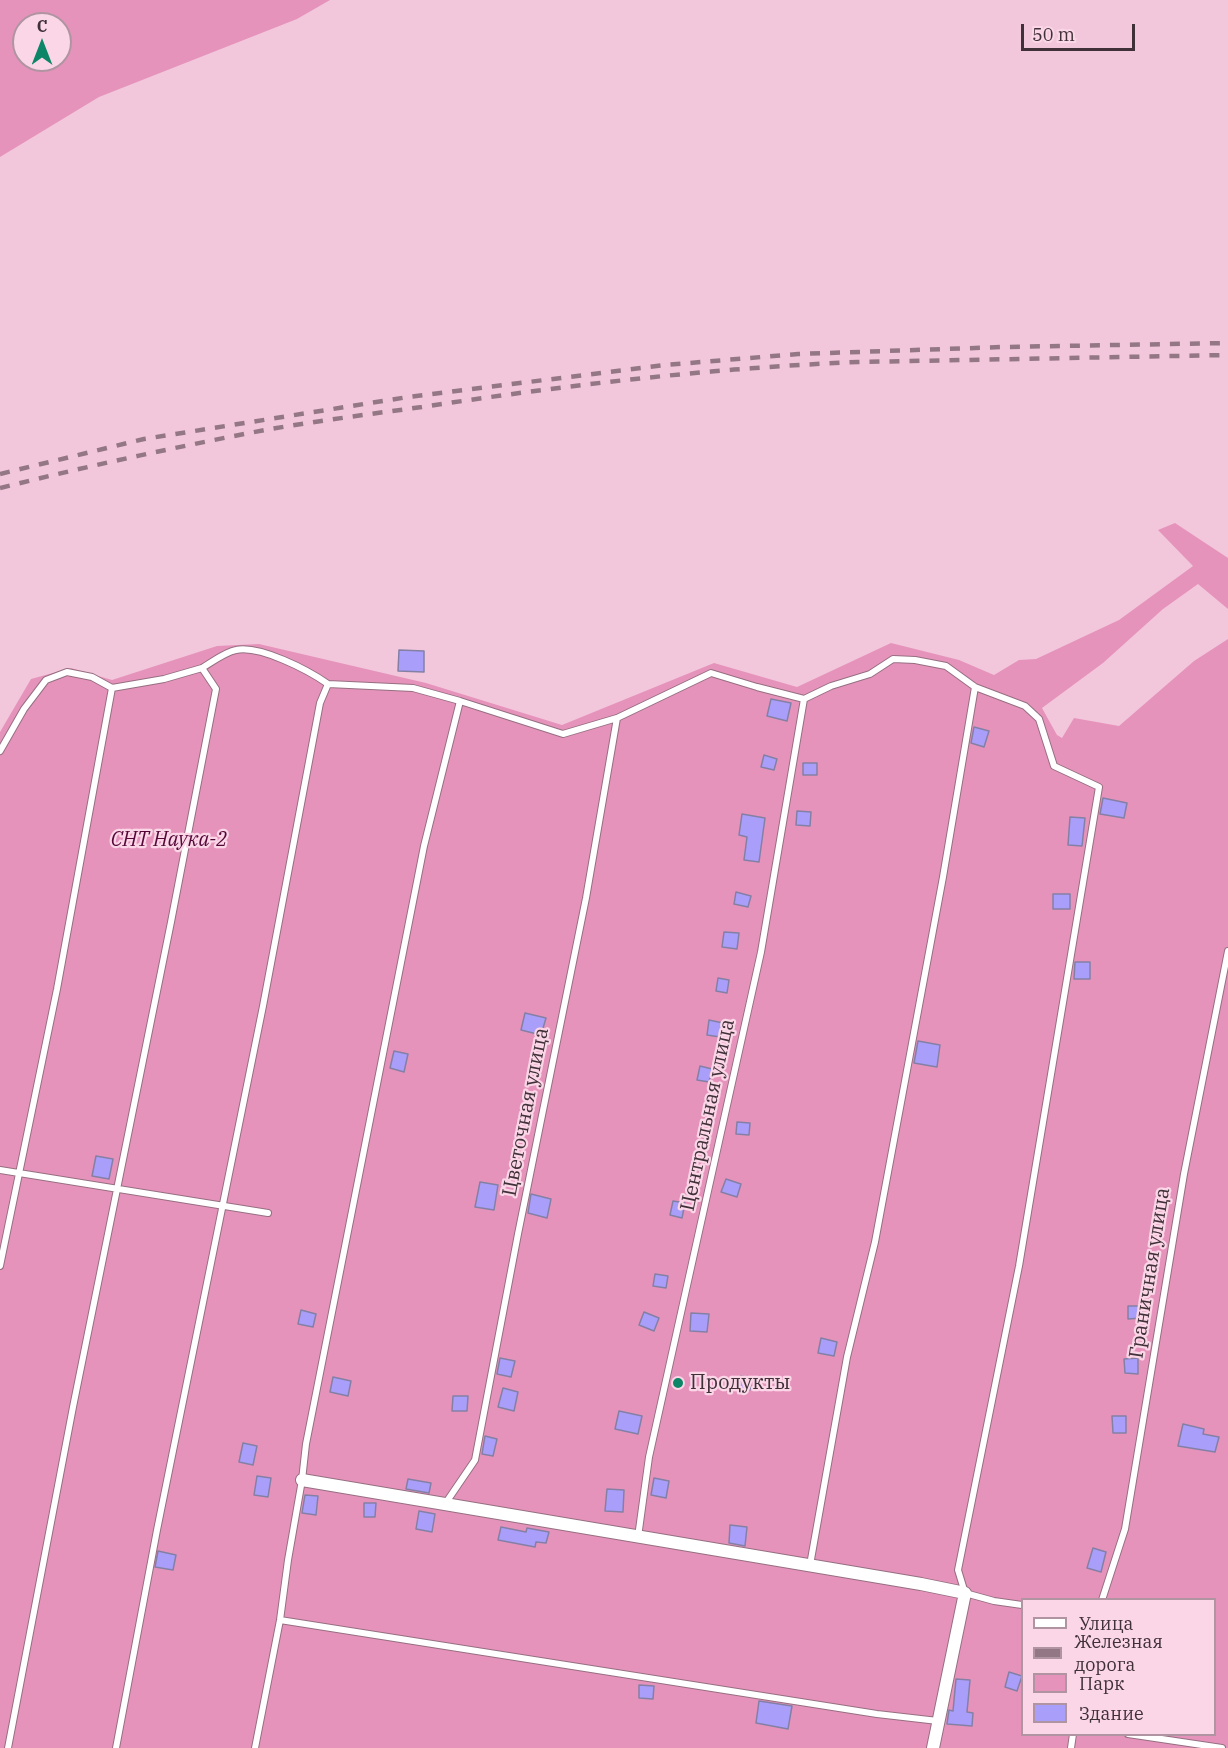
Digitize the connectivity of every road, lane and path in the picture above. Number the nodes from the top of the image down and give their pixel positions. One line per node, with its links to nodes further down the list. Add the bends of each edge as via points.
1 (202, 668): 2 (lane, via 234,650 256,650 312,672); 4 (lane); 12 (lane, via 216,689)
2 (328, 684): 6 (lane, via 413,688); 13 (lane, via 320,703)
3 (975, 687): 5 (lane, via 946,666 893,659 870,674); 19 (lane, via 878,1230 847,1357); 20 (lane, via 1025,706 1039,719 1054,766 1099,787 1019,1266 958,1570)
4 (112, 688): 8 (lane, via 92,676 67,672 46,680); 11 (lane)
5 (804, 699): 7 (lane, via 711,673); 18 (lane, Центральная улица, via 761,952 650,1457)
6 (460, 701): 7 (lane, via 562,734); 16 (lane, via 424,846)
7 (617, 718): 17 (lane, Цветочная улица, via 586,898 475,1460)
8 (0, 751)
9 (1228, 951): 21 (lane, Граничная улица, via 1184,1174 1125,1529)
10 (0, 1170): 11 (lane)
11 (19, 1172): 12 (lane); 15 (lane)
12 (117, 1188): 13 (lane); 26 (lane)
13 (223, 1205): 14 (lane); 27 (lane)
14 (268, 1214)
15 (0, 1266)
16 (302, 1480): 17 (street); 23 (lane)
17 (444, 1504): 18 (street)
18 (638, 1537): 19 (street)
19 (810, 1565): 20 (street)
20 (965, 1593): 22 (lane); 24 (street)
21 (1102, 1598)
22 (1021, 1605)
23 (280, 1620): 24 (lane); 28 (lane)
24 (938, 1721): 29 (street)
25 (1141, 1736): 30 (lane)
26 (8, 1748)
27 (116, 1748)
28 (255, 1748)
29 (933, 1748)
30 (1222, 1748)

